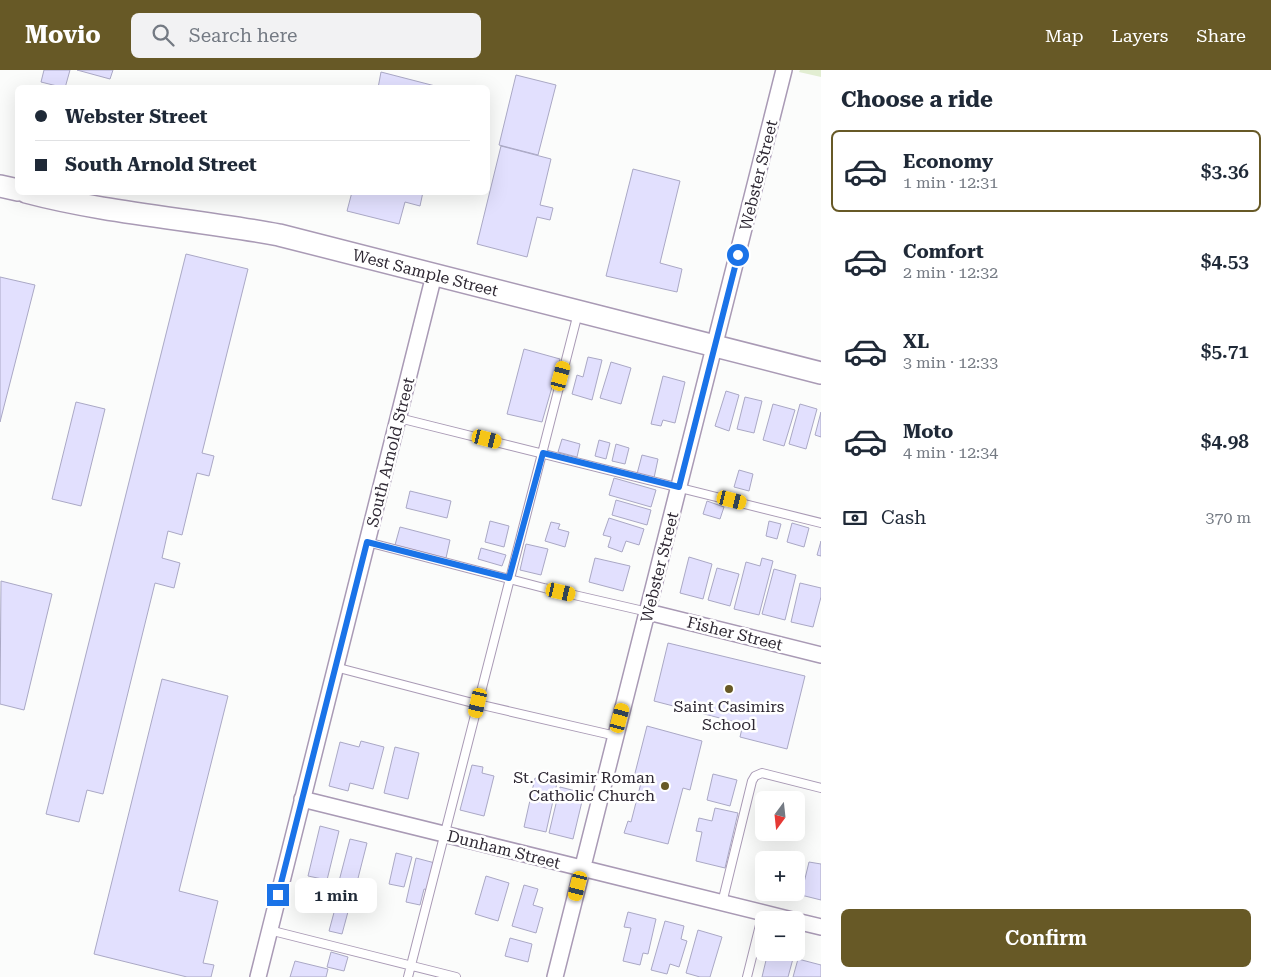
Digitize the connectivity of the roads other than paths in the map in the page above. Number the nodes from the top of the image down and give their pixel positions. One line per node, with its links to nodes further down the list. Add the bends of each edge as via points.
1 (784, 70): 7 (street, Webster Street)
2 (0, 186): 3 (main road)
3 (15, 189)
4 (36, 195): 5 (main road, West Sample Street, via 145,215 233,226)
5 (434, 276): 6 (main road, West Sample Street); 9 (street, South Arnold Street)
6 (578, 312): 7 (main road, West Sample Street); 10 (lane)
7 (714, 346): 8 (main road, West Sample Street); 11 (street, Webster Street)
8 (821, 374)
9 (399, 418): 10 (lane); 13 (street, South Arnold Street)
10 (543, 453): 11 (lane); 14 (lane)
11 (679, 487): 12 (lane); 15 (street, Webster Street)
12 (821, 523)
13 (367, 542): 14 (lane); 17 (street, South Arnold Street)
14 (509, 578): 15 (lane); 18 (lane)
15 (648, 612): 16 (street, Fisher Street); 19 (street, Webster Street)
16 (821, 654)
17 (335, 667): 18 (lane); 21 (street, South Arnold Street)
18 (478, 703): 19 (lane); 22 (lane)
19 (616, 736): 23 (street, Webster Street)
20 (821, 788): 24 (lane, via 762,773 755,776)
21 (302, 799): 22 (street, Dunham Street); 28 (street, South Arnold Street)
22 (445, 834): 23 (street, Dunham Street); 30 (lane)
23 (583, 868): 24 (street, Dunham Street); 34 (street, Webster Street)
24 (722, 903): 25 (street, Dunham Street)
25 (755, 911)
26 (805, 923): 27 (street)
27 (821, 927)
28 (269, 930): 30 (lane); 31 (street, South Arnold Street)
29 (755, 945): 35 (lane)
30 (410, 966): 32 (lane); 33 (lane)
31 (258, 977)
32 (408, 977)
33 (456, 977)
34 (555, 977)
35 (747, 977)

